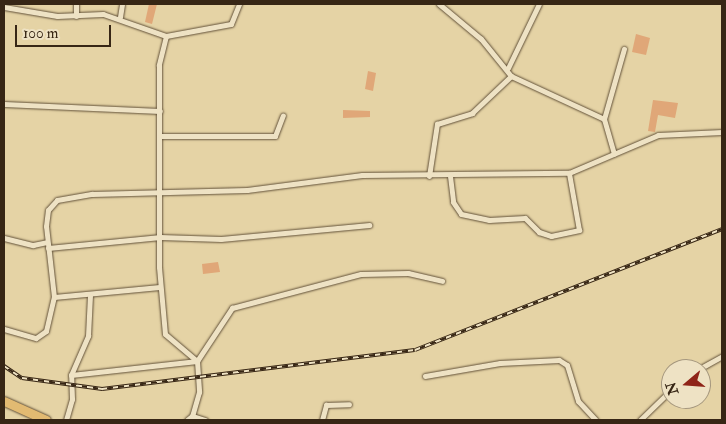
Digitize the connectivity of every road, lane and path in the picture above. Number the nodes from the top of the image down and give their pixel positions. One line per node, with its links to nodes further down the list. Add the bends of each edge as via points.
1 (76, 4): 7 (street)
2 (122, 4): 8 (street)
3 (239, 4): 9 (street, via 235,19 226,26)
4 (439, 4): 11 (street)
5 (540, 4): 11 (street)
6 (4, 7): 7 (street)
7 (76, 16): 8 (street, via 89,13)
8 (120, 18): 9 (street)
9 (166, 36): 14 (street, via 159,64)
10 (624, 49): 16 (street)
11 (508, 68): 12 (street)
12 (511, 76): 16 (street); 21 (street, via 472,113 437,124)
13 (4, 104): 14 (street)
14 (160, 111): 18 (street)
15 (283, 116): 18 (street, via 275,136)
16 (604, 119): 19 (street)
17 (722, 132): 19 (street, via 658,136)
18 (160, 136): 23 (street)
19 (614, 154): 20 (street)
20 (569, 173): 22 (street); 22 (street, via 579,230 551,236 539,232 524,218 489,220 461,214 453,202)
21 (429, 176): 22 (street); 23 (street, via 362,175)
22 (450, 176)
23 (161, 195): 25 (street); 27 (street, via 120,193 57,200 48,210)
24 (369, 225): 25 (street, via 221,239)
25 (160, 237): 28 (street); 30 (street)
26 (4, 238): 27 (street, via 34,246)
27 (47, 242): 28 (street)
28 (48, 248): 32 (street)
29 (442, 281): 35 (street, via 408,273 361,274 232,308)
30 (160, 287): 31 (street); 35 (street, via 166,334)
31 (90, 295): 32 (street); 37 (street, via 88,336)
32 (54, 297): 33 (street, via 46,331 40,338)
33 (4, 328)
34 (722, 356): 36 (street)
35 (197, 361): 37 (street); 42 (street, via 199,392)
36 (711, 362)
37 (71, 375): 44 (street, via 72,399)
38 (425, 376): 47 (street, via 500,363 559,360 567,365 578,401)
39 (661, 400): 48 (street)
40 (4, 401): 43 (main road)
41 (349, 404): 46 (street, via 326,405)
42 (190, 418): 45 (street)
43 (46, 420)
44 (66, 420)
45 (205, 420)
46 (322, 420)
47 (596, 420)
48 (640, 420)

